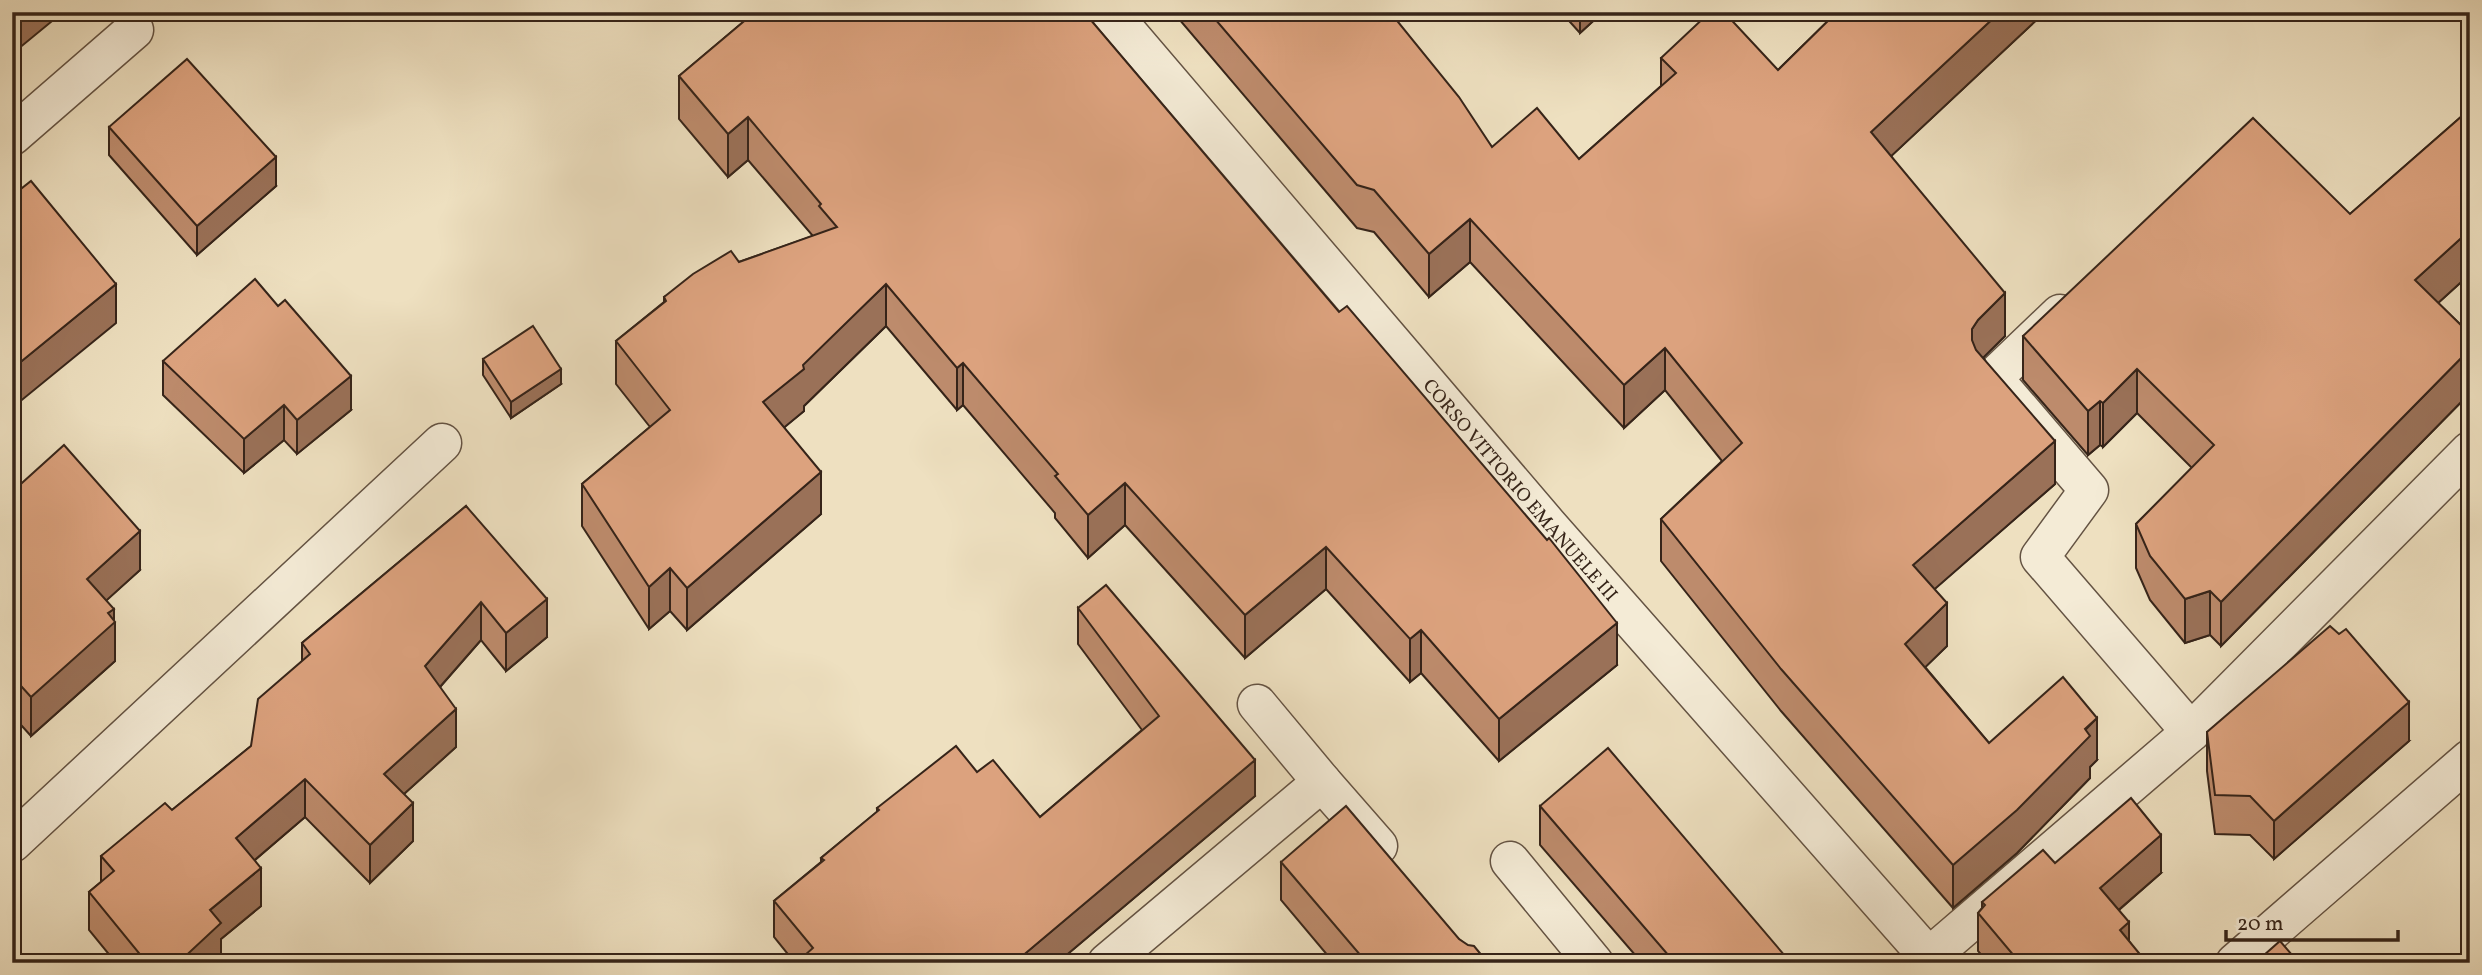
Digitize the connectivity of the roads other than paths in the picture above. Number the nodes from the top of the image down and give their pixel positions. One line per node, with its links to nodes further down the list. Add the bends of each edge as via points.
1 (1110, 12): 14 (street, CORSO VITTORIO EMANUELE III, via 1547,524)
2 (134, 30): 3 (street)
3 (12, 136)
4 (2083, 292): 8 (street, via 1993,378 2089,490 2040,557)
5 (442, 443): 11 (street)
6 (2470, 451): 8 (street)
7 (1257, 704): 10 (street)
8 (2191, 732): 14 (street)
9 (2470, 759): 17 (street)
10 (1322, 782): 13 (street); 15 (street)
11 (12, 844)
12 (1510, 861): 16 (street)
13 (1404, 877)
14 (1931, 960)
15 (1107, 963)
16 (1594, 963)
17 (2235, 963)

